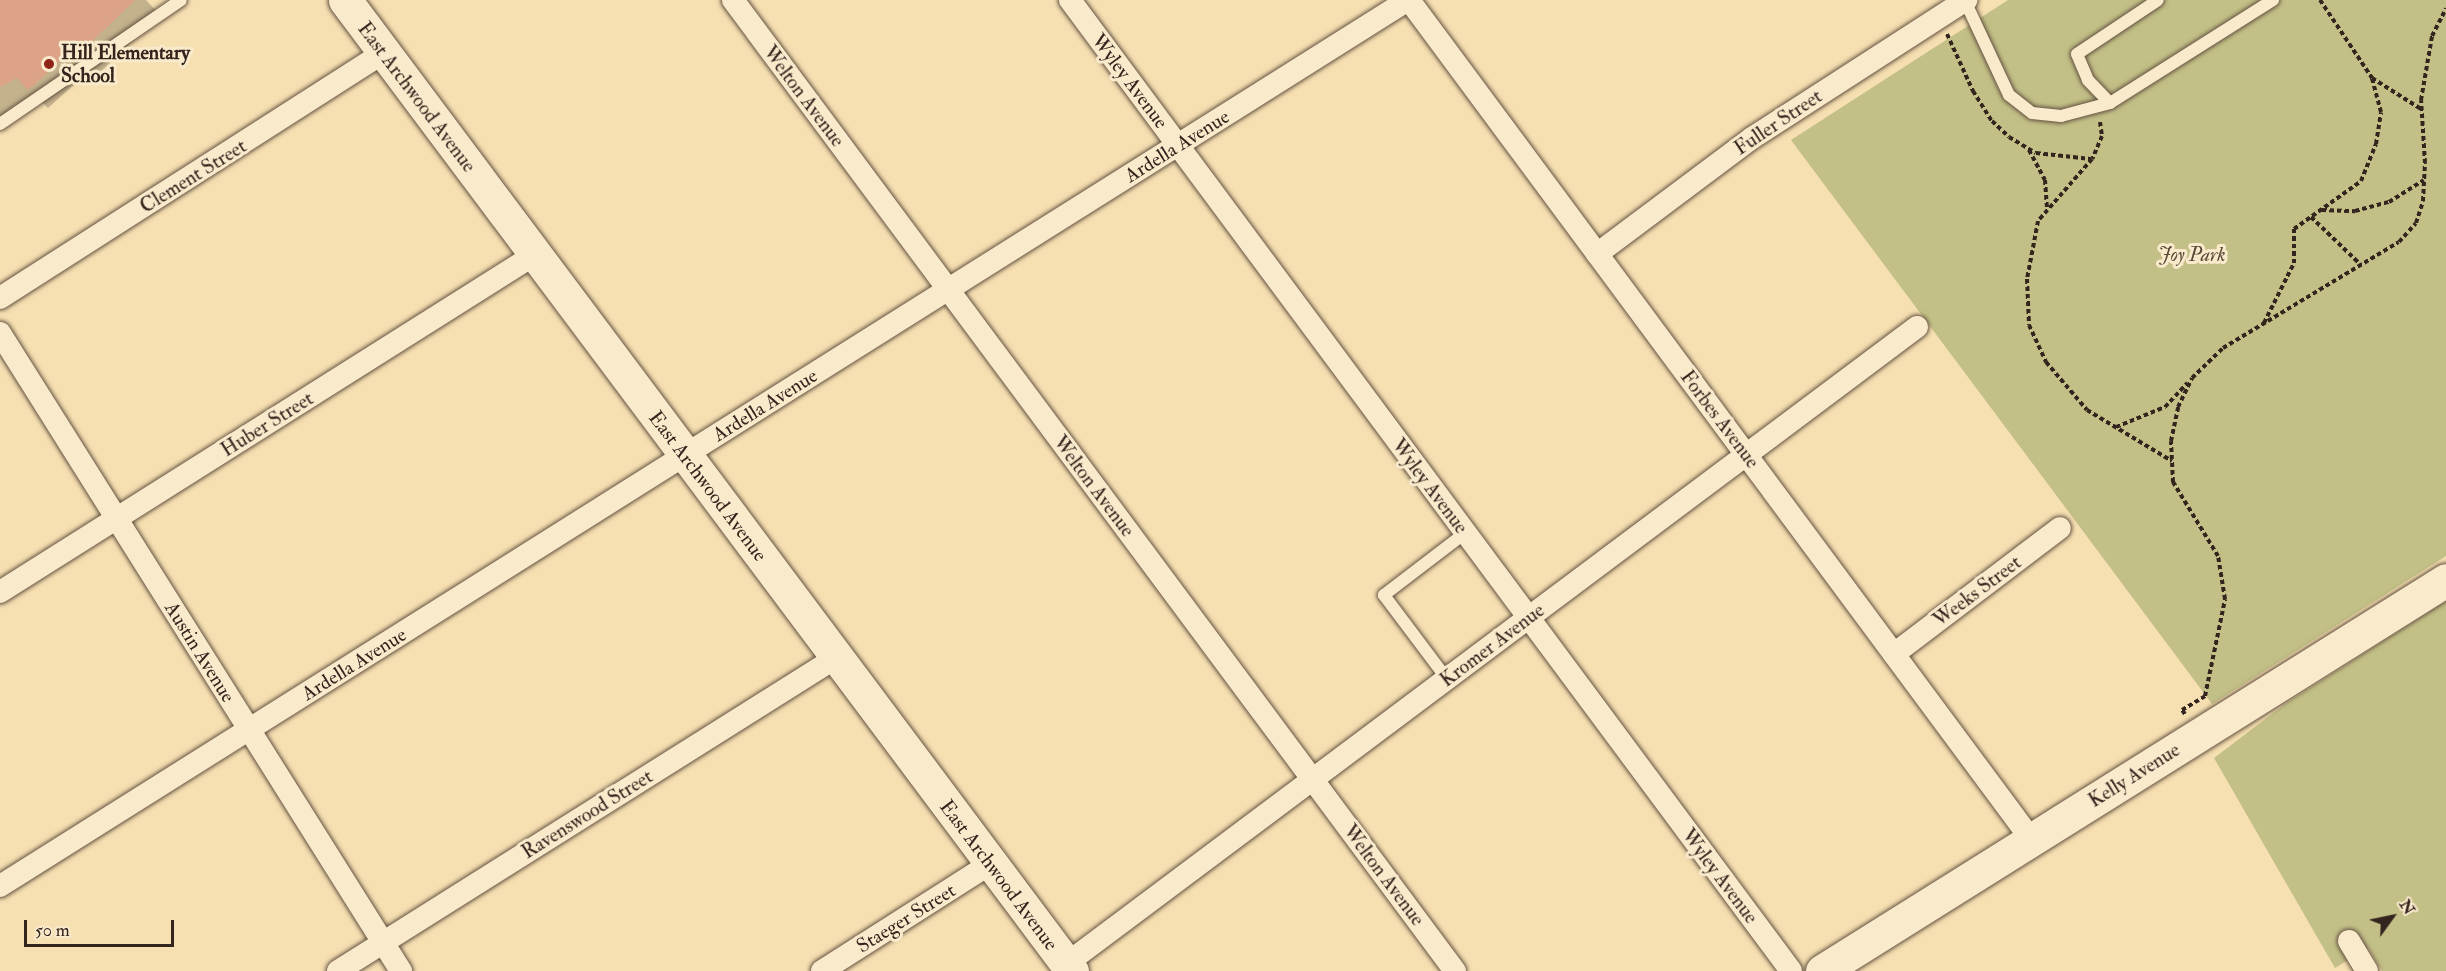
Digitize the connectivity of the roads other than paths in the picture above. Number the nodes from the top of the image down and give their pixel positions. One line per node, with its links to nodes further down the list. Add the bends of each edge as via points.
1 (181, 0): 11 (lane)
2 (345, 0): 9 (main road, East Archwood Avenue)
3 (733, 0): 15 (street, Welton Avenue)
4 (1070, 0): 12 (street, Wyley Avenue)
5 (1408, 0): 12 (street, Ardella Avenue); 13 (street, Forbes Avenue)
6 (1965, 0): 10 (lane, via 2008,95 2032,113 2061,116); 13 (street, Fuller Street, via 1752,138)
7 (2158, 0): 10 (lane, via 2077,54 2088,80)
8 (2273, 0): 10 (lane)
9 (384, 52): 14 (main road, East Archwood Avenue); 16 (street, Clement Street)
10 (2105, 104)
11 (0, 124)
12 (1178, 145): 15 (street, Ardella Avenue); 23 (street, Wyley Avenue)
13 (1597, 254): 19 (street, Forbes Avenue)
14 (534, 255): 20 (main road, East Archwood Avenue); 21 (street, Huber Street)
15 (948, 289): 20 (street, Ardella Avenue); 31 (street, Welton Avenue)
16 (0, 298)
17 (1917, 327): 19 (street, Kromer Avenue)
18 (0, 333): 21 (street, Austin Avenue)
19 (1746, 455): 26 (street, Kromer Avenue); 27 (street, Forbes Avenue)
20 (684, 456): 28 (main road, East Archwood Avenue); 30 (street, Ardella Avenue)
21 (117, 519): 25 (street, Huber Street); 30 (street, Austin Avenue)
22 (2060, 528): 27 (street, Weeks Street)
23 (1465, 533): 26 (street, Wyley Avenue); 29 (lane, via 1384,595)
24 (2446, 580): 32 (main road, Kelly Avenue)
25 (0, 592)
26 (1528, 617): 29 (street, Kromer Avenue); 43 (street, Wyley Avenue)
27 (1894, 654): 32 (street, Forbes Avenue)
28 (837, 657): 33 (main road, East Archwood Avenue); 36 (street, Ravenswood Street)
29 (1447, 679): 31 (street, Kromer Avenue)
30 (248, 729): 34 (street, Ardella Avenue); 36 (street, Austin Avenue)
31 (1313, 779): 37 (street, Kromer Avenue); 42 (street, Welton Avenue)
32 (2031, 839): 38 (main road, Kelly Avenue)
33 (990, 864): 37 (main road, East Archwood Avenue); 41 (street, Staeger Street)
34 (0, 886)
35 (2349, 941): 44 (street)
36 (383, 943): 39 (street, Ravenswood Street); 40 (street, Austin Avenue)
37 (1069, 967)
38 (1837, 967)
39 (338, 971)
40 (401, 971)
41 (822, 971)
42 (1455, 971)
43 (1791, 971)
44 (2367, 971)

